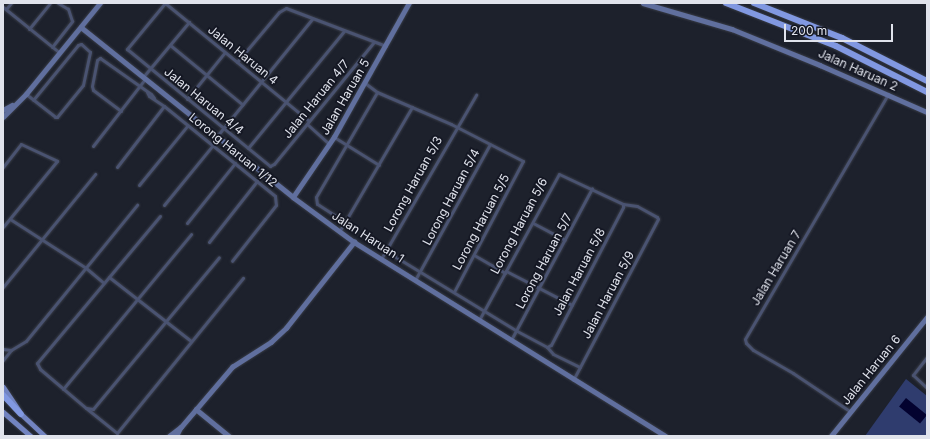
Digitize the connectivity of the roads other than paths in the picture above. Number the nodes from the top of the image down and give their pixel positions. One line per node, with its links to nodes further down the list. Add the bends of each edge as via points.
1 (11, 3): 10 (street)
2 (50, 3): 14 (street)
3 (58, 3): 18 (street, via 68,9 72,21)
4 (100, 3): 13 (main road)
5 (165, 3): 12 (street, Jalan Haruan 4); 23 (street, Jalan Haruan 4/4, via 127,50)
6 (409, 3): 19 (main road, Jalan Haruan 5)
7 (643, 3): 35 (main road, Jalan Haruan 2, via 732,29)
8 (726, 3): 33 (highway, via 836,46)
9 (754, 3): 26 (highway, via 842,38)
10 (4, 8): 14 (street)
11 (312, 19): 15 (street); 22 (street, via 283,8); 27 (street)
12 (189, 22): 17 (street); 20 (street, Jalan Haruan 4)
13 (81, 27): 21 (main road); 25 (main road, Jalan Haruan 1)
14 (29, 29): 18 (street)
15 (344, 31): 16 (street); 39 (street)
16 (374, 42): 19 (street); 48 (street, Jalan Haruan 4/7)
17 (170, 45): 23 (street); 24 (street)
18 (51, 46): 21 (street)
19 (386, 46): 28 (main road, Jalan Haruan 5)
20 (224, 52): 22 (street, Jalan Haruan 4); 24 (street)
21 (60, 53): 34 (main road)
22 (237, 62): 27 (street, Jalan Haruan 4)
23 (150, 69): 25 (street); 37 (street, Jalan Haruan 4/4)
24 (206, 75): 37 (street); 41 (street)
25 (145, 79): 29 (main road, Jalan Haruan 1); 30 (street)
26 (927, 81)
27 (261, 82): 39 (street, Jalan Haruan 4); 41 (street)
28 (365, 83): 32 (street); 53 (main road, Jalan Haruan 5)
29 (153, 85): 31 (street); 52 (main road, Jalan Haruan 1)
30 (140, 87): 31 (street, Lorong Haruan 1/12); 45 (street); 45 (street, Lorong Haruan 1/12, via 104,59 97,60 93,90)
31 (147, 92): 42 (street, Lorong Haruan 1/12)
32 (377, 92): 43 (street); 57 (street)
33 (927, 92)
34 (26, 94): 38 (street); 40 (main road)
35 (888, 94): 46 (main road, Jalan Haruan 2); 124 (street, Jalan Haruan 7, via 745,339 746,344 753,350 794,373)
36 (476, 95): 50 (street, Lorong Haruan 5/3)
37 (187, 99): 51 (street, Jalan Haruan 4/4)
38 (33, 100): 38 (street, via 78,46 81,44 90,52 83,84 57,117)
39 (287, 102): 48 (street, Jalan Haruan 4); 59 (street)
40 (14, 105): 44 (main road); 47 (main road)
41 (243, 105): 51 (street)
42 (164, 106): 49 (street, Lorong Haruan 1/12); 64 (street)
43 (412, 107): 50 (street); 61 (street)
44 (3, 110)
45 (121, 111): 58 (street)
46 (927, 112)
47 (3, 117)
48 (308, 123): 54 (street, Jalan Haruan 4); 62 (street, Jalan Haruan 4/7)
49 (188, 125): 56 (street, Lorong Haruan 1/12); 67 (street)
50 (456, 127): 55 (street); 85 (street, Lorong Haruan 5/3)
51 (223, 128): 52 (street); 59 (street, Jalan Haruan 4/4)
52 (217, 136): 69 (main road, Jalan Haruan 1)
53 (334, 137): 54 (main road, Jalan Haruan 5); 57 (street)
54 (329, 144): 69 (main road, Jalan Haruan 5)
55 (490, 144): 86 (street, Lorong Haruan 5/5, via 523,161); 91 (street, Lorong Haruan 5/4)
56 (213, 145): 60 (street, Lorong Haruan 1/12); 72 (street)
57 (346, 145): 61 (street); 75 (street, via 315,201)
58 (93, 146)
59 (248, 148): 62 (street, Jalan Haruan 4/4)
60 (235, 163): 66 (street, Lorong Haruan 1/12); 76 (street)
61 (379, 165): 75 (street)
62 (270, 166)
63 (3, 167): 74 (street, via 21,144 57,161)
64 (117, 167)
65 (95, 174): 81 (street)
66 (257, 181): 83 (street); 89 (street, Lorong Haruan 1/12, via 275,196 276,205)
67 (139, 185)
68 (592, 188): 71 (street); 77 (street, Lorong Haruan 5/6, via 559,174); 82 (street, Lorong Haruan 5/7)
69 (293, 197): 79 (main road, Jalan Haruan 1)
70 (137, 204): 90 (street)
71 (623, 204): 101 (street, Jalan Haruan 5/8); 114 (street, Jalan Haruan 5/9, via 637,206 658,218)
72 (164, 205)
73 (160, 216): 93 (street)
74 (10, 219): 78 (street); 81 (street)
75 (345, 222): 79 (street)
76 (187, 223)
77 (533, 223): 82 (street); 92 (street, Lorong Haruan 5/6)
78 (3, 227)
79 (339, 232): 84 (main road, Jalan Haruan 1)
80 (191, 234): 100 (street)
81 (42, 239): 90 (street); 97 (street)
82 (565, 240): 98 (street, Lorong Haruan 5/7)
83 (209, 242)
84 (354, 242): 88 (main road, Jalan Haruan 1); 122 (main road, via 286,328 271,342 232,367)
85 (386, 250): 88 (street, Lorong Haruan 5/3); 91 (street, Lorong Haruan 5/3)
86 (474, 255): 92 (street); 99 (street, Lorong Haruan 5/5)
87 (218, 257): 105 (street)
88 (381, 259): 95 (main road, Jalan Haruan 1)
89 (232, 261)
90 (86, 268): 96 (street); 111 (street, via 26,341)
91 (421, 271): 95 (street, Lorong Haruan 5/4); 99 (street, Lorong Haruan 5/3)
92 (505, 272): 98 (street); 102 (street, Lorong Haruan 5/6)
93 (109, 277): 96 (street); 100 (street)
94 (242, 278): 107 (street)
95 (415, 280): 104 (main road, Jalan Haruan 1)
96 (104, 283): 119 (street, via 37,363 40,369)
97 (3, 287)
98 (540, 289): 101 (street); 106 (street, Lorong Haruan 5/7)
99 (454, 292): 102 (street, Lorong Haruan 5/3)
100 (137, 299): 105 (street); 119 (street)
101 (572, 305): 109 (street, Jalan Haruan 5/8, via 551,344)
102 (485, 311): 104 (street, Lorong Haruan 5/6); 106 (street, Lorong Haruan 5/3)
103 (927, 317): 124 (main road, Jalan Haruan 6)
104 (479, 320): 108 (main road, Jalan Haruan 1)
105 (166, 321): 107 (street); 121 (street, via 92,409)
106 (517, 331): 108 (street, Lorong Haruan 5/7); 109 (street, Lorong Haruan 5/3)
107 (191, 341): 121 (street, via 116,433)
108 (511, 341): 115 (main road, Jalan Haruan 1)
109 (547, 346): 114 (street, Lorong Haruan 5/3, via 554,354)
110 (3, 349): 111 (street)
111 (11, 350): 113 (street)
112 (927, 357): 118 (street, via 914,373 914,377)
113 (3, 360)
114 (580, 367): 115 (street, Jalan Haruan 5/9)
115 (573, 380): 132 (main road, Jalan Haruan 1)
116 (3, 382): 120 (street)
117 (3, 387): 120 (main road)
118 (927, 388)
119 (63, 389): 121 (street)
120 (5, 394): 125 (highway)
121 (86, 408)
122 (196, 409): 126 (main road); 131 (main road)
123 (3, 412): 127 (main road)
124 (851, 412): 133 (main road, Jalan Haruan 6)
125 (21, 414): 128 (main road)
126 (181, 426): 129 (main road); 130 (main road)
127 (31, 436)
128 (44, 436)
129 (169, 436)
130 (176, 436)
131 (229, 436)
132 (666, 436)
133 (831, 436)

